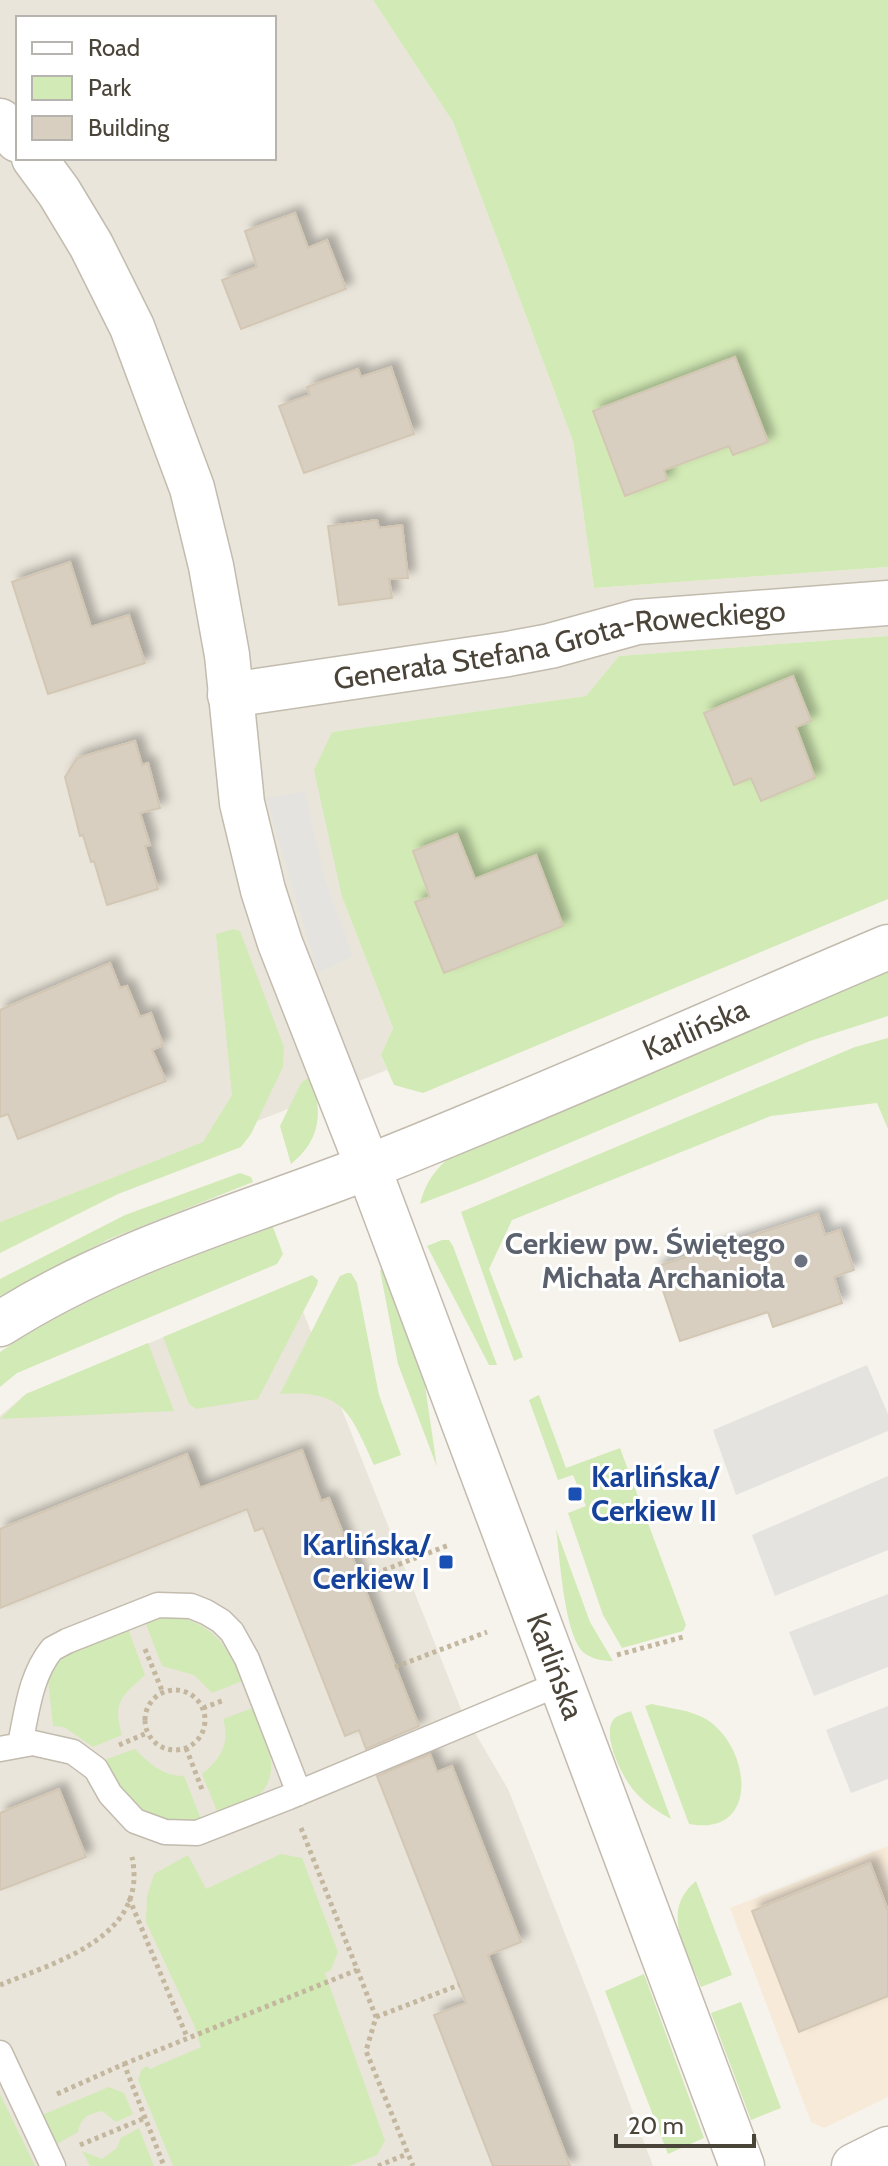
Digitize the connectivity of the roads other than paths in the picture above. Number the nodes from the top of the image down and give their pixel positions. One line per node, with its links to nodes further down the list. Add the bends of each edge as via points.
1 (0, 121): 2 (street)
2 (16, 138)
3 (35, 160): 5 (street, via 91,245 132,327 192,488 214,579)
4 (888, 603): 5 (street, Generała Stefana Grota-Roweckiego, via 637,622 508,654)
5 (230, 695): 7 (street, via 242,803 263,890)
6 (888, 947): 7 (street, Karlińska)
7 (368, 1167): 8 (street, Karlińska, via 119,1259); 9 (street, Karlińska)
8 (0, 1324)
9 (561, 1683): 11 (lane); 15 (street, Karlińska)
10 (10, 1746): 11 (lane, via 49,1745 73,1752 96,1769 135,1821 181,1834 218,1827); 11 (lane, via 41,1662 52,1649 158,1605 191,1606 221,1621 247,1659)
11 (294, 1795)
12 (0, 2053): 14 (lane)
13 (888, 2149): 16 (street)
14 (51, 2162)
15 (742, 2166)
16 (854, 2166)

